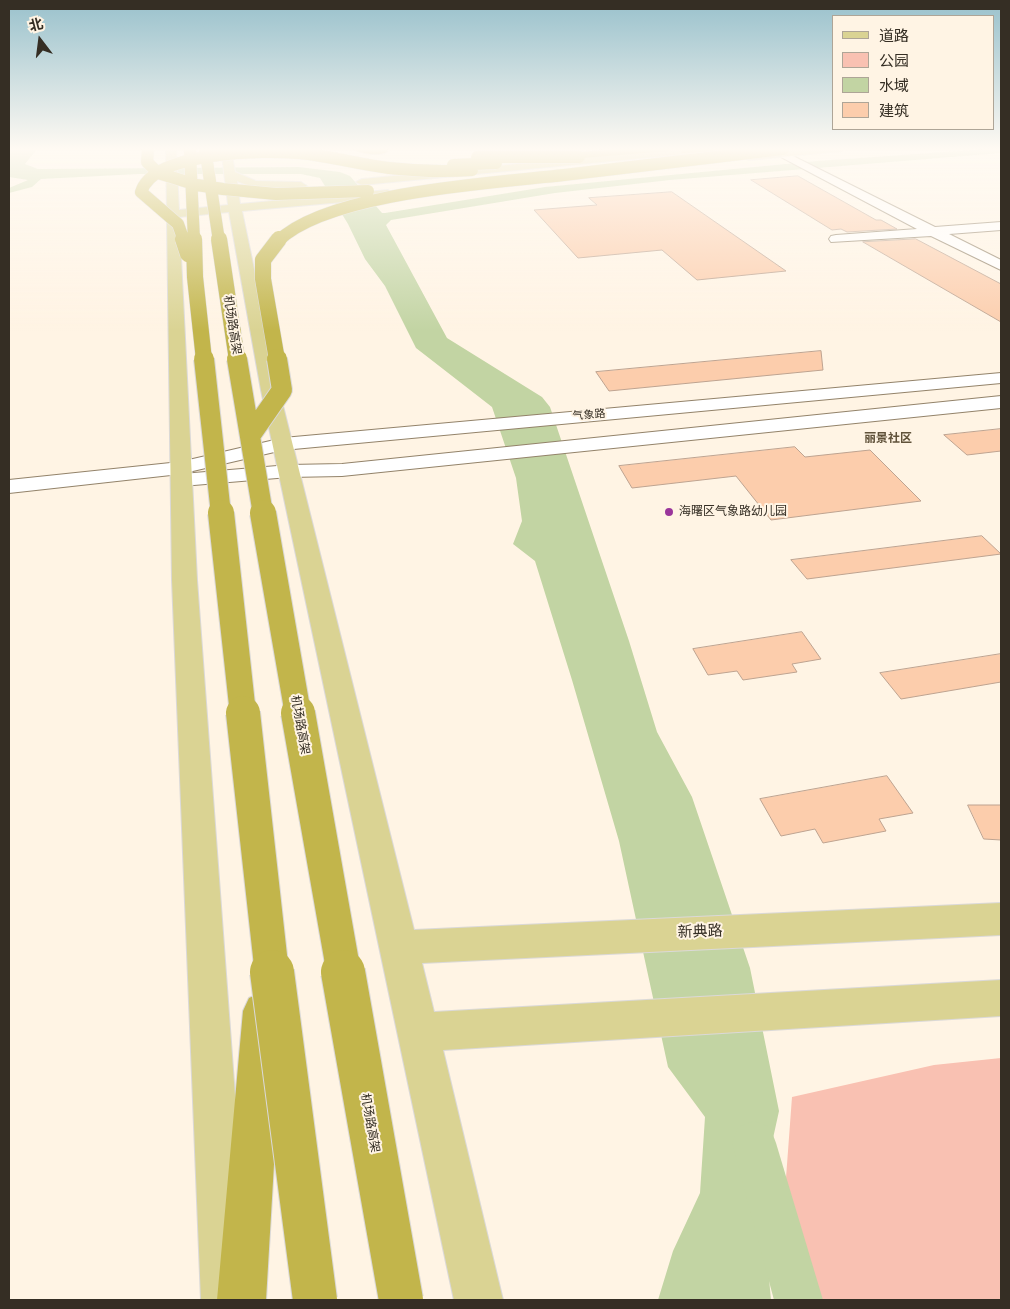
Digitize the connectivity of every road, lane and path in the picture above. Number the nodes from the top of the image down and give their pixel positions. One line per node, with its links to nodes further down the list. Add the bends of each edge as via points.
1 (161, 209): 14 (highway, bridge, via 178,224)
2 (176, 209): 9 (main road)
3 (176, 209): 9 (main road)
4 (202, 209): 14 (highway, bridge)
5 (214, 209): 17 (highway, 机场路高架, bridge)
6 (222, 209): 18 (main road, via 251,294)
7 (345, 209): 17 (highway, bridge, via 314,218 282,236 263,260 263,279 282,390)
8 (889, 209): 11 (street)
9 (172, 214): 19 (main road)
10 (1001, 226): 11 (street)
11 (932, 231): 12 (street); 13 (street)
12 (836, 239)
13 (1001, 266)
14 (195, 277): 23 (highway, bridge)
15 (1001, 378): 18 (street, 气象路, via 512,422)
16 (1001, 402): 18 (street, 气象路, via 342,470)
17 (250, 436): 30 (highway, 机场路高架, bridge)
18 (286, 458): 19 (street, 气象路); 24 (main road)
19 (180, 474): 20 (street); 21 (street); 27 (main road)
20 (9, 487)
21 (9, 500)
22 (1001, 920): 24 (main road, 新典路)
23 (268, 940): 28 (highway, bridge); 29 (highway, bridge)
24 (400, 947): 26 (main road)
25 (1001, 998): 26 (main road)
26 (420, 1032): 31 (main road)
27 (225, 1300)
28 (241, 1300)
29 (315, 1300)
30 (401, 1300)
31 (478, 1300)

